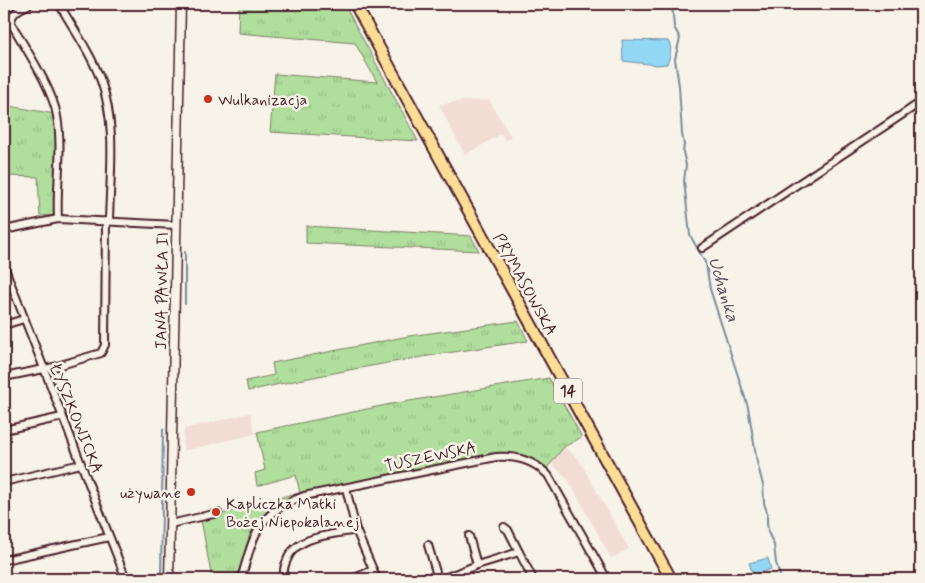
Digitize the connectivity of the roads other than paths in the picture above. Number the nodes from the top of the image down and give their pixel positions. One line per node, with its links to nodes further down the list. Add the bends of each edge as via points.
1 (30, 4): 6 (street, via 14,12 11,23 55,107 59,135)
2 (59, 4): 7 (street, via 101,80 108,105 111,124)
3 (181, 4): 8 (street, JANA PAWŁA II)
4 (355, 4): 42 (main road, PRYMASOWSKA / 14)
5 (921, 102): 10 (street)
6 (58, 219): 7 (street); 9 (street)
7 (108, 221): 8 (street); 14 (street, via 105,345 101,353)
8 (176, 225): 22 (street, JANA PAWŁA II)
9 (4, 230)
10 (702, 248)
11 (4, 266): 12 (street, ŁYSZKOWICKA)
12 (24, 319): 13 (street); 14 (street, ŁYSZKOWICKA)
13 (4, 325)
14 (43, 369): 15 (street); 16 (street, ŁYSZKOWICKA)
15 (4, 377)
16 (62, 417): 17 (street); 18 (street, ŁYSZKOWICKA)
17 (4, 430)
18 (81, 464): 19 (street); 26 (street, ŁYSZKOWICKA)
19 (4, 482)
20 (346, 488): 24 (street); 32 (street, TUSZEWSKA, via 496,457 530,461 554,483); 35 (street, TUSZEWSKA, via 294,500 269,515 258,528)
21 (218, 513): 22 (street)
22 (170, 524): 34 (street, JANA PAWŁA II)
23 (504, 527): 28 (street)
24 (356, 530): 31 (street); 36 (street, via 301,543 289,553)
25 (469, 536): 30 (street)
26 (109, 537): 29 (street); 33 (street, ŁYSZKOWICKA)
27 (428, 545): 39 (street)
28 (519, 552): 30 (street); 41 (street)
29 (4, 560)
30 (477, 565): 40 (street)
31 (373, 570): 37 (street); 38 (street)
32 (604, 578)
33 (126, 579)
34 (169, 579)
35 (241, 579)
36 (285, 579)
37 (352, 579)
38 (377, 579)
39 (438, 579)
40 (442, 579)
41 (533, 579)
42 (671, 579)

